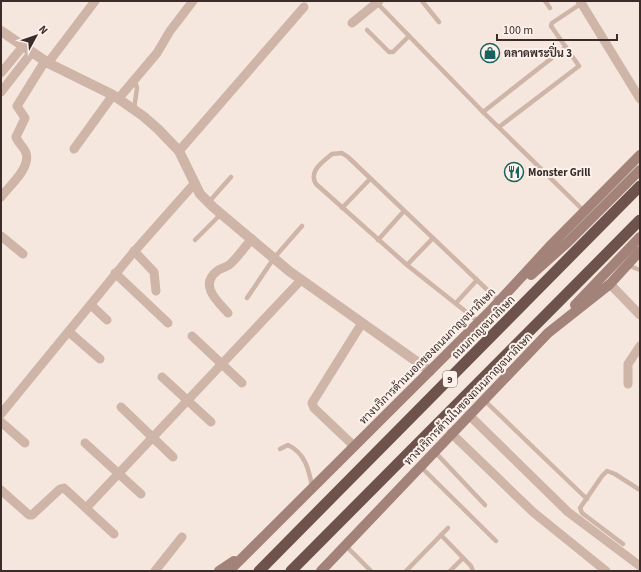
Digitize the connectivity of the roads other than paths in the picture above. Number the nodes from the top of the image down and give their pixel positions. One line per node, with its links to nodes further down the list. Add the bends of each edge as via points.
1 (95, 1): 17 (street)
2 (193, 1): 19 (street)
3 (422, 1): 9 (lane)
4 (545, 1): 8 (lane)
5 (378, 2): 10 (street); 13 (lane)
6 (582, 2): 15 (lane, via 552,23 551,26); 22 (street)
7 (304, 6): 27 (street)
8 (550, 8)
9 (439, 22)
10 (352, 23)
11 (367, 30): 13 (lane, via 389,52)
12 (4, 34): 14 (street)
13 (409, 36): 24 (lane)
14 (24, 45): 16 (street); 18 (street)
15 (566, 47): 24 (lane); 25 (lane, via 580,66)
16 (32, 52): 17 (street); 20 (street)
17 (46, 62): 21 (street); 34 (street, via 17,106 25,118 16,137 27,155 26,162)
18 (1, 73)
19 (135, 80): 21 (street); 23 (lane, via 137,88)
20 (1, 92)
21 (116, 96): 23 (street); 26 (street)
22 (640, 99)
23 (134, 109): 27 (street)
24 (483, 112): 25 (lane)
25 (499, 127): 38 (lane)
26 (74, 149)
27 (179, 151): 32 (street)
28 (640, 155): 38 (main road, ทางบริการด้านนอกของถนนกาญจนาภิเษก)
29 (640, 170): 64 (main road, via 568,242)
30 (231, 177): 35 (lane)
31 (370, 179): 36 (lane); 36 (lane, via 348,157 337,153 332,154 314,171 316,184); 37 (lane)
32 (194, 184): 35 (street); 48 (street)
33 (640, 186): 118 (highway, ถนนกาญจนาภิเษก / 9)
34 (1, 197)
35 (208, 203): 39 (street)
36 (342, 208): 47 (lane)
37 (404, 211): 44 (lane); 47 (lane)
38 (584, 211): 61 (main road, ทางบริการด้านนอกของถนนกาญจนาภิเษก)
39 (221, 214): 45 (street); 46 (lane)
40 (640, 220): 119 (highway, 9)
41 (302, 226): 51 (lane)
42 (1, 236): 50 (street)
43 (640, 237): 72 (main road)
44 (433, 238): 52 (lane); 57 (lane)
45 (252, 239): 51 (street); 65 (street, via 233,261 211,279 209,286 212,295)
46 (195, 240)
47 (378, 240): 52 (lane)
48 (134, 251): 55 (street); 59 (street, via 154,272)
49 (640, 251): 53 (main road, ทางบริการด้านในของถนนกาญจนาภิเษก)
50 (22, 254)
51 (274, 258): 56 (street); 60 (lane)
52 (407, 265): 62 (lane)
53 (627, 265): 54 (lane); 58 (main road, ทางบริการด้านในของถนนกาญจนาภิเษก)
54 (640, 270)
55 (115, 274): 63 (street); 70 (street)
56 (301, 280): 68 (street); 76 (street)
57 (477, 280): 61 (lane); 62 (lane)
58 (610, 284): 66 (street); 72 (main road, ทางบริการด้านในของถนนกาญจนาภิเษก)
59 (156, 291)
60 (247, 298)
61 (499, 301): 64 (main road, ทางบริการด้านนอกของถนนกาญจนาภิเษก)
62 (456, 303): 69 (lane)
63 (91, 305): 67 (street); 71 (street)
64 (492, 309): 69 (main road, ทางบริการด้านนอกของถนนกาญจนาภิเษก)
65 (228, 313)
66 (640, 315)
67 (107, 320)
68 (362, 322): 77 (street); 92 (street, via 312,403 314,408)
69 (479, 322): 77 (main road, ทางบริการด้านนอกของถนนกาญจนาภิเษก)
70 (168, 323)
71 (69, 332): 75 (street); 84 (street)
72 (548, 333): 81 (main road, ทางบริการด้านในของถนนกาญจนาภิเษก)
73 (192, 336): 76 (street)
74 (640, 346): 80 (street, via 628,364)
75 (100, 359)
76 (222, 364): 79 (street); 82 (street)
77 (430, 370): 92 (main road, ทางบริการด้านนอกของถนนกาญจนาภิเษก)
78 (162, 377): 82 (street)
79 (242, 383)
80 (628, 384)
81 (484, 400): 85 (main road, ทางบริการด้านในของถนนกาญจนาภิเษก); 102 (lane)
82 (188, 401): 87 (street); 89 (street)
83 (121, 407): 89 (street)
84 (1, 414)
85 (469, 415): 88 (main road, ทางบริการด้านในของถนนกาญจนาภิเษก); 114 (street, via 568,512)
86 (1, 422): 90 (street)
87 (211, 422)
88 (451, 433): 94 (main road, ทางบริการด้านในของถนนกาญจนาภิเษก); 125 (street, via 533,512)
89 (153, 438): 95 (street); 97 (street)
90 (25, 443)
91 (85, 443): 97 (street)
92 (354, 446): 98 (main road, ทางบริการด้านนอกของถนนกาญจนาภิเษก)
93 (280, 449): 98 (lane, via 288,445 305,461)
94 (434, 451): 96 (main road, ทางบริการด้านในของถนนกาญจนาภิเษก); 103 (lane)
95 (173, 456)
96 (420, 466): 109 (lane); 111 (main road, ทางบริการด้านในของถนนกาญจนาภิเษก)
97 (118, 473): 101 (street); 104 (street)
98 (312, 486): 112 (main road, ทางบริการด้านนอกของถนนกาญจนาภิเษก)
99 (1, 490): 104 (street, via 29,515 36,513 64,488)
100 (640, 490): 102 (lane, via 607,471)
101 (141, 494)
102 (587, 499): 110 (lane, via 580,508 582,513)
103 (485, 505)
104 (86, 508): 106 (street)
105 (448, 528): 107 (lane)
106 (114, 534)
107 (441, 535): 113 (lane); 122 (lane)
108 (182, 537): 115 (street)
109 (496, 541)
110 (623, 544)
111 (345, 545): 120 (main road, ทางบริการด้านในของถนนกาญจนาภิเษก); 121 (lane)
112 (251, 549): 116 (main road); 117 (main road, ทางบริการด้านนอกของถนนกาญจนาภิเษก)
113 (463, 558): 123 (lane); 124 (lane)
114 (640, 566)
115 (155, 571)
116 (219, 571)
117 (229, 571)
118 (259, 571)
119 (291, 571)
120 (321, 571)
121 (371, 571)
122 (406, 571)
123 (450, 571)
124 (473, 571)
125 (606, 571)

